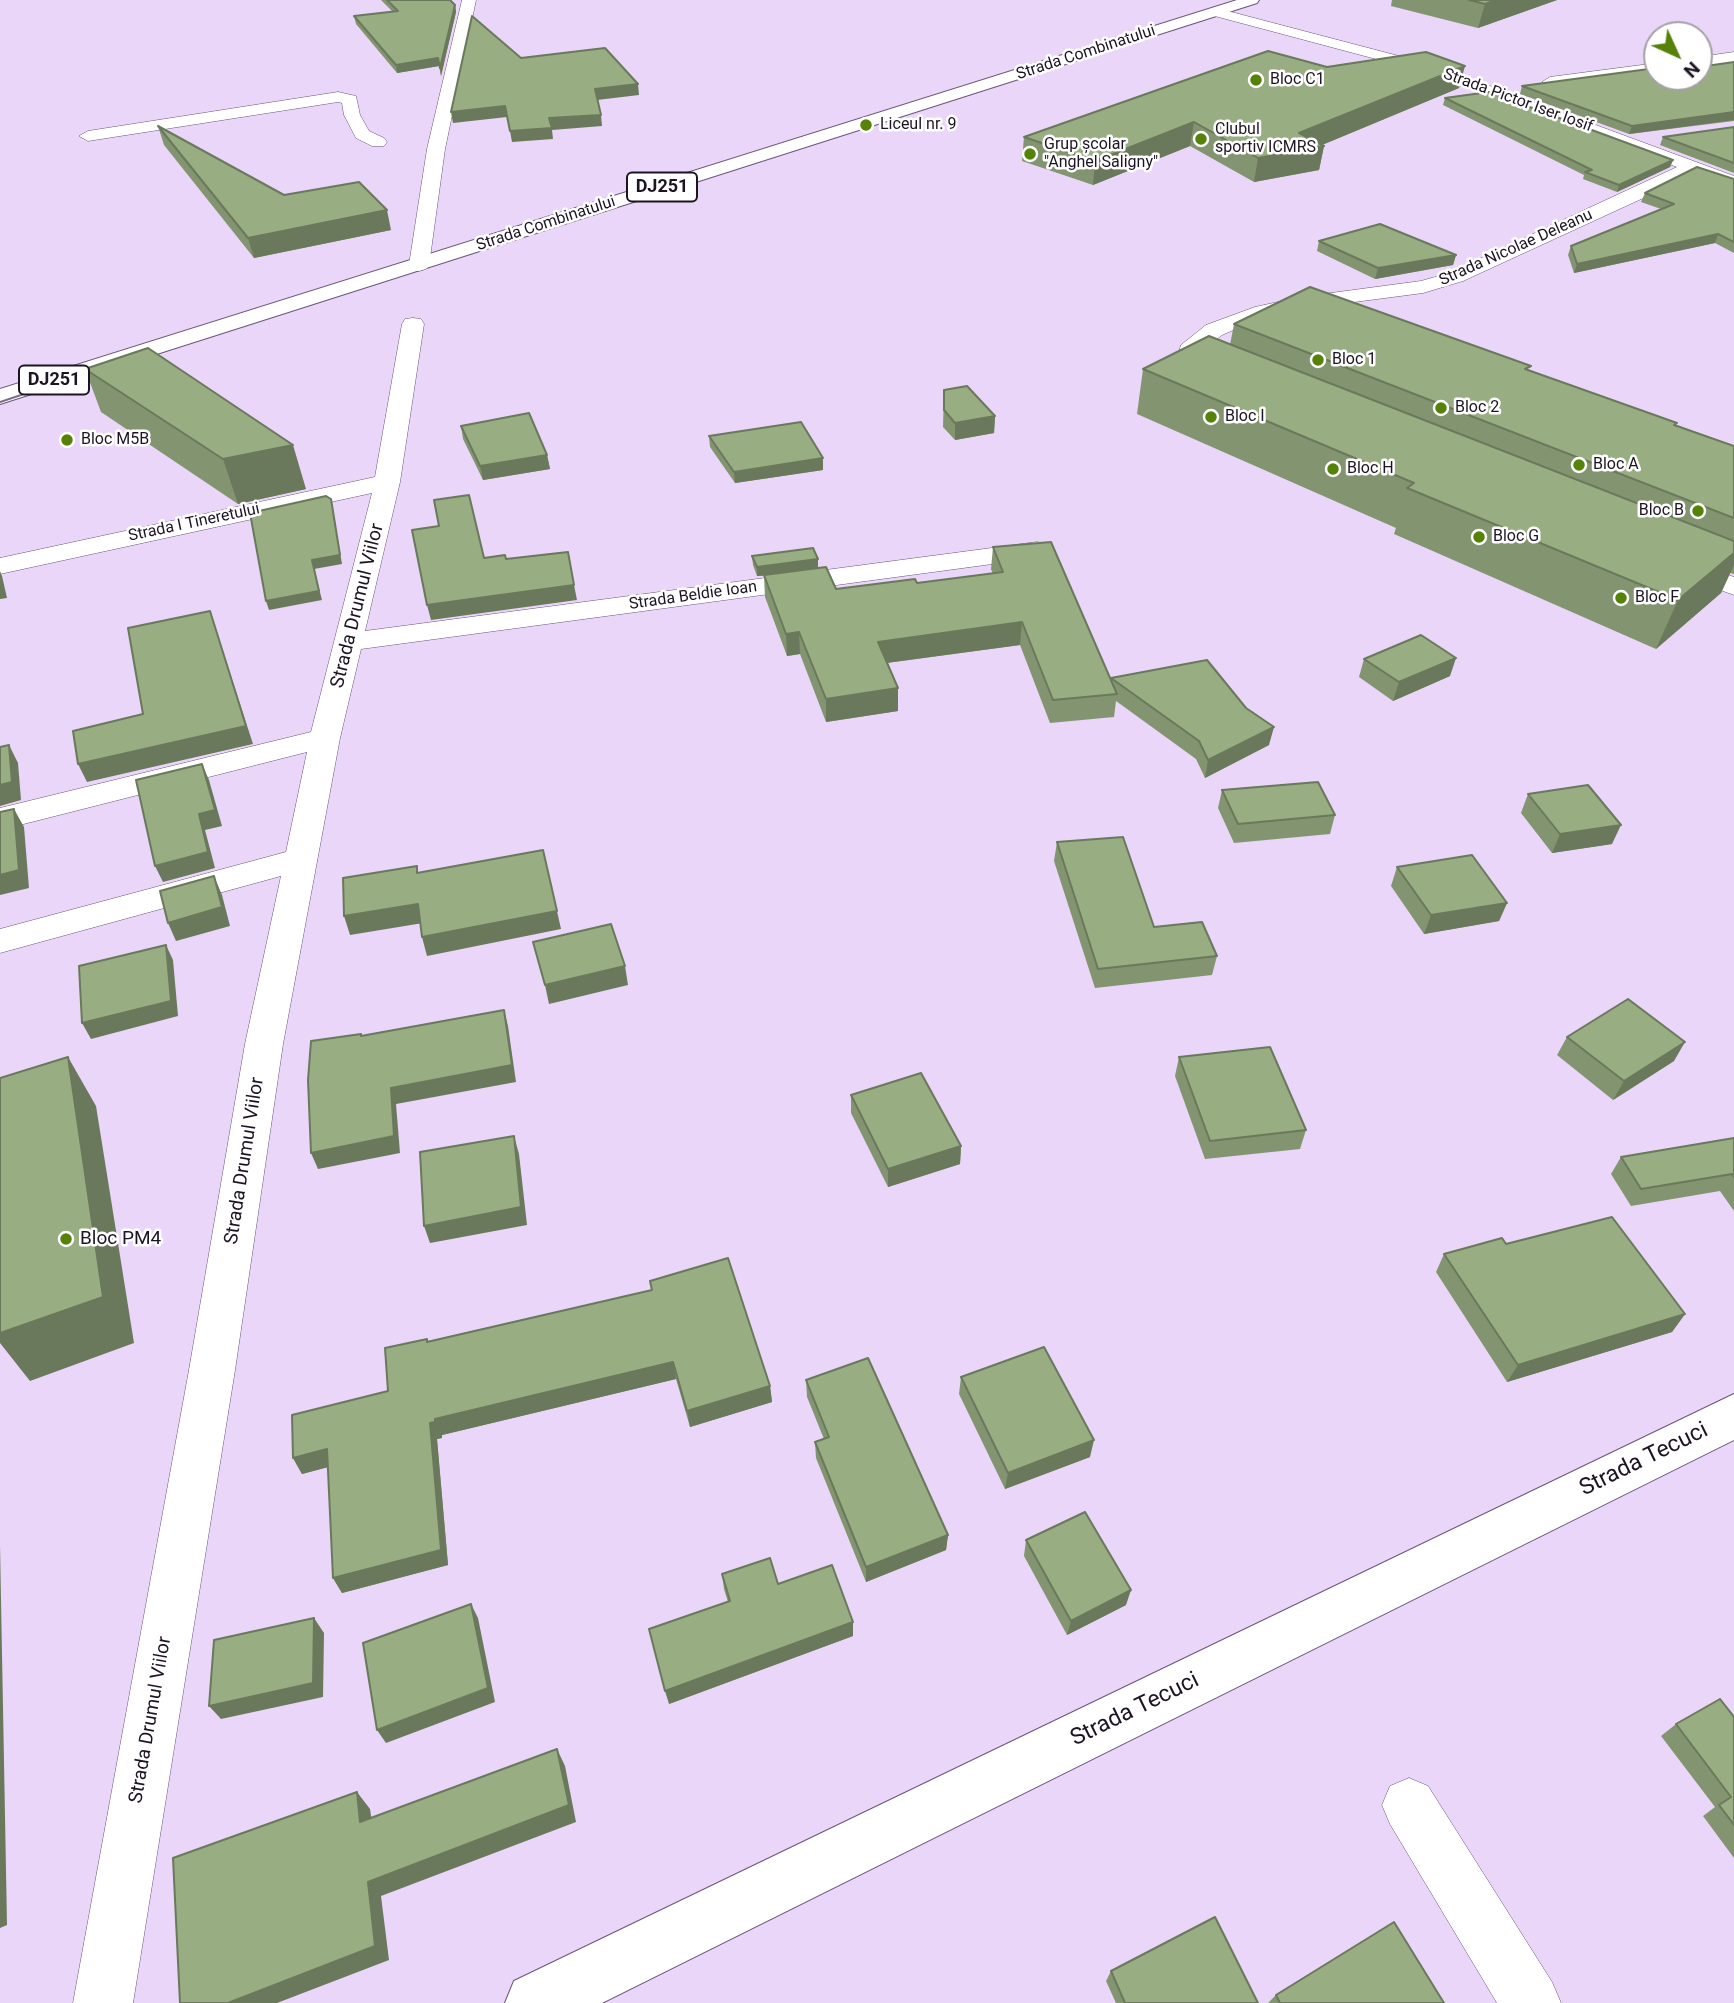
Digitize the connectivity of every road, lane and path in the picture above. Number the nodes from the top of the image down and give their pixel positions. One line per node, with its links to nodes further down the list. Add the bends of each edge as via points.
1 (469, 0): 14 (street, via 436,149)
2 (1252, 0): 3 (main road, Strada Combinatului / DJ251)
3 (1216, 12): 7 (street, Strada Pictor Iser Iosif, via 1402,60); 14 (main road, Strada Combinatului / DJ251)
4 (1734, 57): 5 (street)
5 (1713, 60)
6 (1643, 70): 7 (street)
7 (1490, 91): 11 (street, Strada Pictor Iser Iosif)
8 (88, 136): 10 (street, via 338,97 350,100 362,134)
9 (1668, 137): 11 (street)
10 (378, 142)
11 (1629, 142): 12 (street, Strada Pictor Iser Iosif)
12 (1691, 166): 13 (street, Strada Pictor Iser Iosif); 16 (street, Strada Nicolae Deleanu, via 1670,180 1456,277 1423,287 1255,313 1214,330 1189,350 1188,358 1197,367)
13 (1734, 182)
14 (419, 265): 17 (main road, Strada Combinatului / DJ251)
15 (413, 324): 18 (street, Strada Drumul Viilor)
16 (1235, 382)
17 (0, 397)
18 (387, 482): 21 (street, Strada I Tineretului); 23 (street, Strada Drumul Viilor)
19 (1037, 550): 23 (street, Strada Beldie Ioan)
20 (1659, 557): 22 (street)
21 (0, 566)
22 (1734, 587)
23 (349, 642): 24 (street, Strada Drumul Viilor)
24 (325, 738): 25 (street); 26 (street, Strada Drumul Viilor)
25 (0, 820)
26 (301, 859): 27 (street); 30 (street, Strada Drumul Viilor, via 264,1044)
27 (0, 941)
28 (1734, 1416): 31 (main road, Strada Tecuci)
29 (1409, 1805): 32 (street)
30 (103, 2003)
31 (536, 2003)
32 (1531, 2003)

